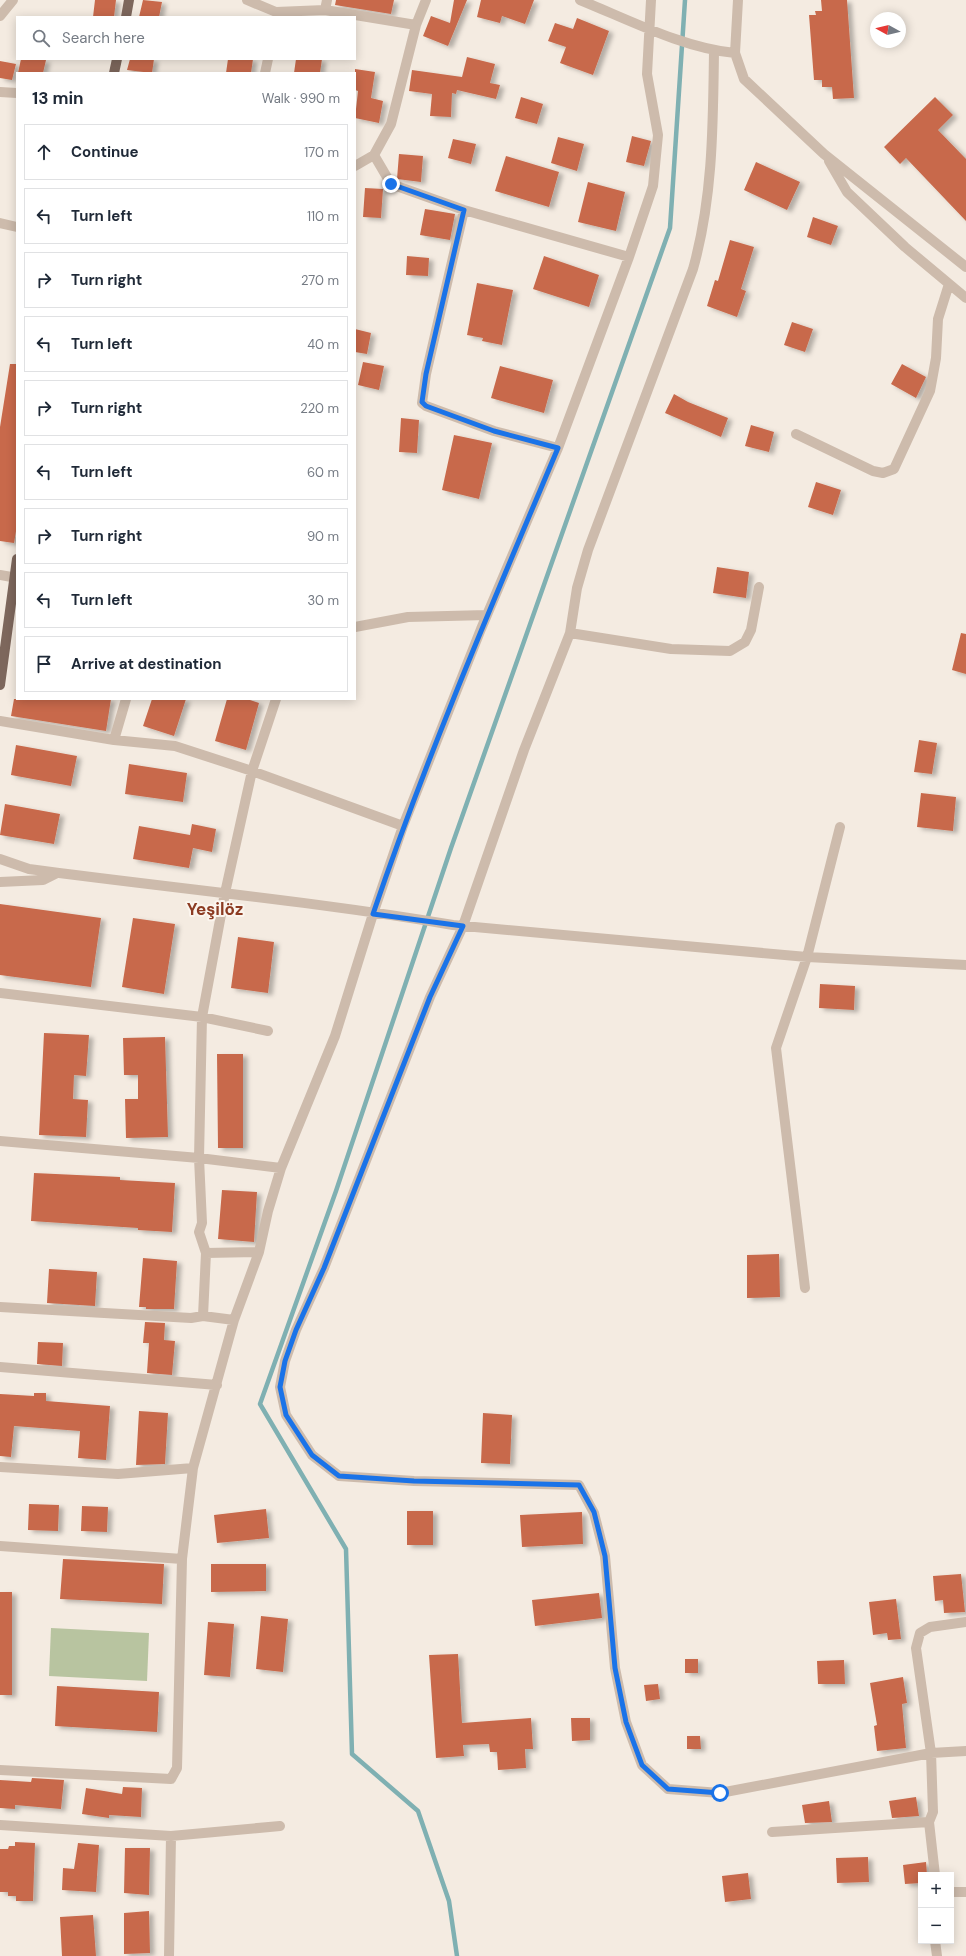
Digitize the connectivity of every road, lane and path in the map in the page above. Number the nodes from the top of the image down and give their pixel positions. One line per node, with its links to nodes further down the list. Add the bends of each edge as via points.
1 (13, 0): 10 (street)
2 (130, 0): 11 (main road)
3 (247, 0): 9 (street)
4 (426, 0): 12 (street)
5 (580, 0): 13 (street)
6 (651, 0): 13 (street)
7 (738, 0): 15 (street)
8 (326, 5): 9 (street); 12 (street)
9 (276, 14)
10 (0, 16)
11 (126, 16)
12 (416, 25): 23 (street, via 390,124)
13 (649, 28): 14 (street); 28 (street, via 647,74 658,135 654,186)
14 (714, 52): 15 (street); 39 (street, via 710,188 701,238 693,269 588,550 577,588)
15 (736, 53): 22 (street, via 744,79)
16 (117, 60): 18 (main road)
17 (268, 60): 19 (street)
18 (114, 72)
19 (265, 72)
20 (0, 92): 21 (street)
21 (16, 93)
22 (824, 154): 29 (street); 30 (street, via 847,192)
23 (374, 155): 24 (street); 25 (street, via 391,184)
24 (356, 165)
25 (464, 210): 28 (street); 33 (street, via 426,374 422,402 426,406 494,431)
26 (0, 223): 27 (street)
27 (16, 227)
28 (630, 257): 33 (street)
29 (966, 267)
30 (949, 284): 31 (street); 32 (street, via 938,319 936,358 930,391 894,469 884,473 873,471)
31 (966, 298)
32 (796, 434)
33 (558, 448): 37 (street)
34 (0, 575): 35 (street)
35 (15, 578): 40 (main road)
36 (759, 587): 39 (street, via 748,636 745,642 730,651 671,649)
37 (487, 614): 38 (street, via 408,617); 46 (street)
38 (356, 627)
39 (570, 633): 53 (street, via 524,750)
40 (0, 685)
41 (126, 700): 44 (street)
42 (276, 700): 45 (street)
43 (0, 721): 44 (street)
44 (114, 740): 45 (street, via 175,746)
45 (252, 771): 46 (street); 51 (street)
46 (403, 826): 52 (street)
47 (840, 827): 54 (street)
48 (0, 859): 49 (street, via 29,869)
49 (57, 872): 50 (street, via 43,880); 51 (street)
50 (0, 882)
51 (225, 893): 52 (street); 57 (street)
52 (373, 914): 53 (street); 61 (street, via 335,1036)
53 (463, 926): 54 (street); 76 (street, via 430,997 324,1268 296,1330 285,1361 280,1387 286,1415 312,1455 339,1476 414,1481 579,1485 594,1512 605,1556 615,1668 626,1722 642,1765 668,1789 720,1793)
54 (806, 957): 55 (street); 64 (street, via 776,1048)
55 (966, 965)
56 (0, 993): 57 (street)
57 (202, 1017): 58 (street); 60 (street)
58 (268, 1031)
59 (0, 1141): 60 (street)
60 (199, 1158): 61 (street); 63 (street, via 202,1223 199,1232)
61 (281, 1168): 62 (street, via 268,1211)
62 (260, 1252): 63 (street); 67 (street)
63 (206, 1253): 66 (street)
64 (805, 1288)
65 (0, 1307): 66 (street, via 191,1318)
66 (203, 1316): 67 (street)
67 (234, 1320): 69 (street)
68 (0, 1367): 69 (street)
69 (217, 1385): 71 (street)
70 (0, 1467): 71 (street, via 118,1474)
71 (193, 1468): 73 (street)
72 (0, 1546): 73 (street)
73 (182, 1559): 77 (street, via 177,1768 171,1779)
74 (966, 1622): 76 (street, via 930,1627 920,1633 916,1648)
75 (966, 1751): 76 (street)
76 (931, 1753): 78 (street, via 933,1812)
77 (0, 1770)
78 (930, 1822): 81 (street); 83 (street)
79 (0, 1825): 82 (street)
80 (280, 1826): 82 (street)
81 (772, 1832)
82 (171, 1836): 87 (street)
83 (935, 1872)
84 (954, 1892): 85 (street)
85 (966, 1892)
86 (935, 1944): 88 (street)
87 (169, 1956)
88 (937, 1956)

